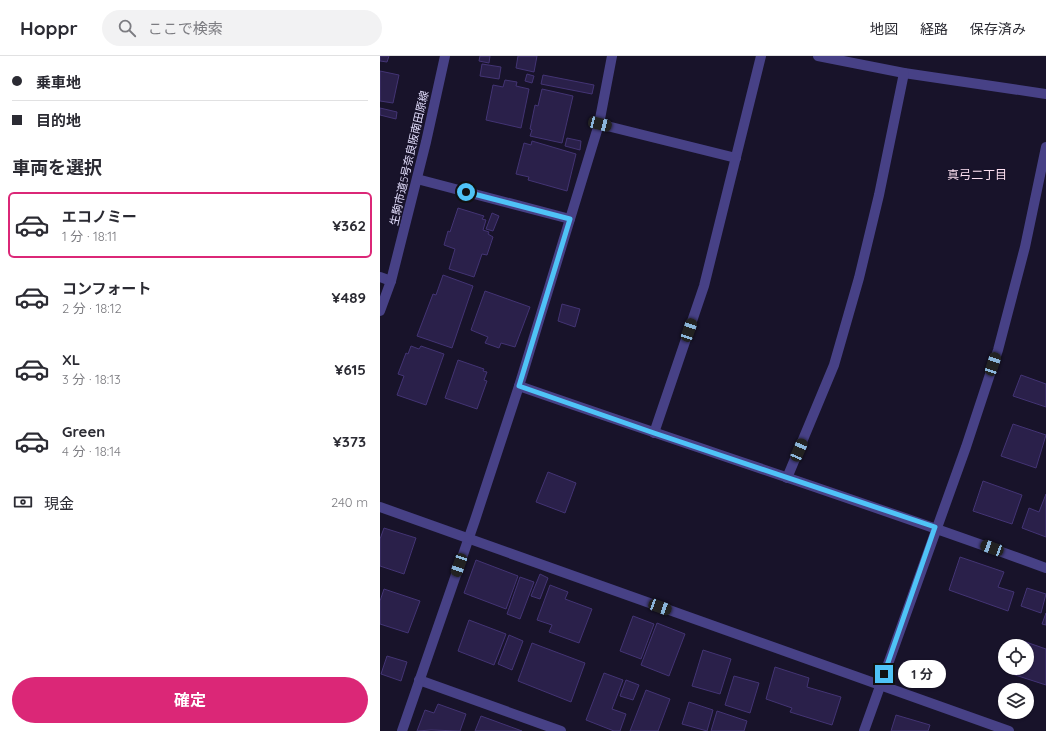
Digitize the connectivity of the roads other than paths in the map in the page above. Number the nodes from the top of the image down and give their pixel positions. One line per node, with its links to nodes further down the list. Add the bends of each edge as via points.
1 (445, 56): 10 (street, 生駒市道5号奈良阪南田原線)
2 (612, 56): 7 (street)
3 (761, 56): 9 (street)
4 (818, 56): 5 (street)
5 (904, 74): 6 (street); 17 (street, via 874,218 834,365)
6 (1046, 94)
7 (600, 124): 9 (street); 11 (street)
8 (1046, 147): 19 (street, via 1025,247 998,350 966,447)
9 (736, 158): 16 (street, via 704,286)
10 (417, 179): 11 (street); 13 (street, 生駒市道5号奈良阪南田原線)
11 (570, 219): 15 (street)
12 (380, 277): 13 (street)
13 (391, 281): 14 (street, 生駒市道5号奈良阪南田原線)
14 (380, 311)
15 (519, 386): 16 (street); 20 (street)
16 (654, 433): 17 (street)
17 (787, 478): 19 (street)
18 (380, 507): 20 (street)
19 (935, 527): 21 (street); 23 (street)
20 (469, 538): 22 (street); 23 (street)
21 (1046, 568)
22 (419, 680): 24 (street); 25 (street)
23 (880, 686): 27 (street); 28 (street)
24 (550, 729): 26 (street)
25 (402, 731)
26 (561, 731)
27 (864, 731)
28 (1009, 731)

